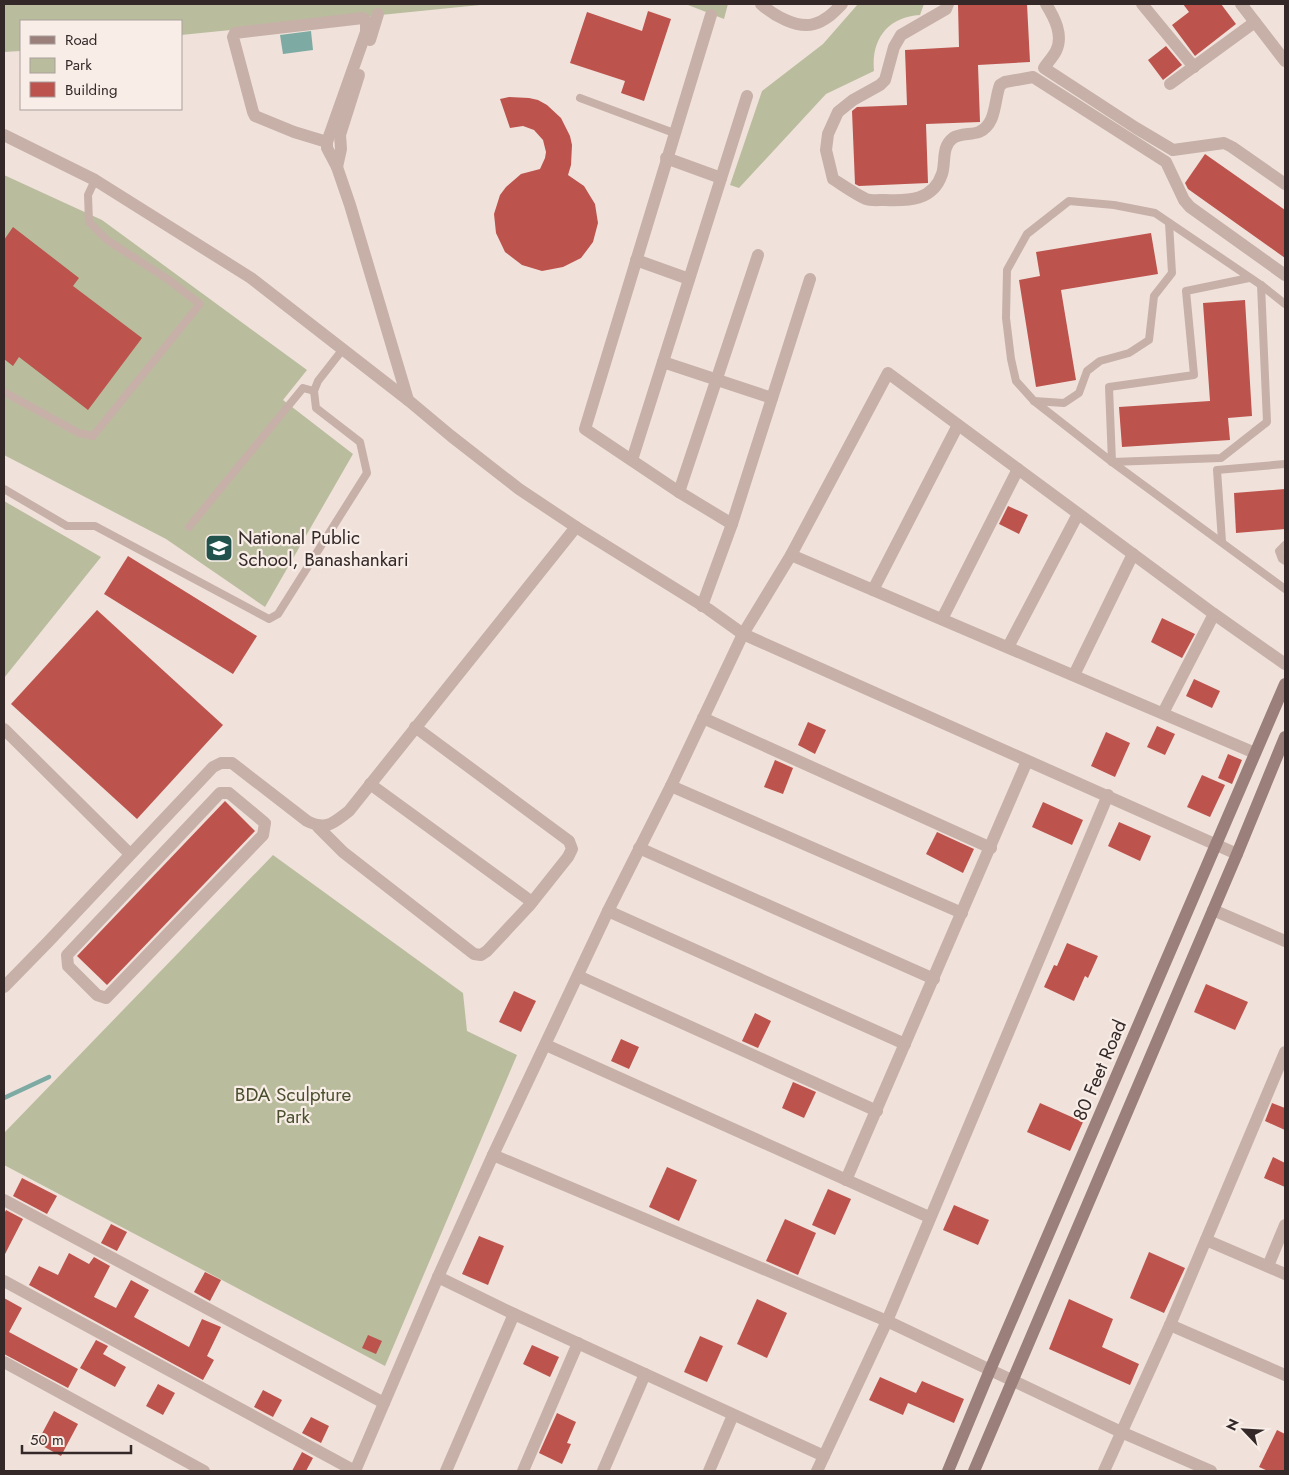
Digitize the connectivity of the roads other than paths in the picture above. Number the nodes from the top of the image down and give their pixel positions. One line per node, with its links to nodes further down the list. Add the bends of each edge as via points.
1 (761, 4): 2 (street, via 782,19 813,25 829,17)
2 (842, 4)
3 (948, 4): 17 (street, via 946,9 901,34 885,80 838,112 828,134 826,150 833,179 868,200 912,200 928,194 942,174 944,152 952,139 979,132 988,124 1000,85 1033,77)
4 (1046, 4): 17 (street, via 1058,28 1058,40 1057,50 1044,68)
5 (1142, 4): 11 (street)
6 (1240, 4): 9 (street)
7 (378, 14): 20 (street, via 340,136)
8 (711, 15): 15 (street)
9 (1255, 22): 10 (street); 11 (street)
10 (1285, 61)
11 (1194, 67): 12 (street)
12 (1170, 84)
13 (747, 96): 21 (street)
14 (580, 98): 15 (lane)
15 (674, 134): 19 (street)
16 (4, 135): 22 (street)
17 (1137, 136): 23 (street, via 1173,150 1224,143); 27 (street, via 1166,162 1190,207)
18 (327, 142): 18 (street, via 366,32 366,20 235,33 233,37 255,116); 20 (street)
19 (666, 158): 21 (street); 26 (street)
20 (337, 167): 39 (street)
21 (721, 178): 29 (street)
22 (95, 180): 33 (street, via 251,278); 37 (lane, via 88,195 89,222 107,240 200,304 93,436 79,433)
23 (1285, 184)
24 (1170, 223): 28 (lane); 40 (lane, via 1172,273 1154,296 1148,340 1129,353 1100,361 1087,371 1079,393 1064,403); 40 (lane, via 1155,213 1069,201 1027,234 1007,270 1006,318 1016,381)
25 (758, 256): 35 (street)
26 (636, 260): 29 (street); 42 (street, via 585,429)
27 (1285, 275)
28 (1250, 278): 31 (lane); 43 (lane, via 1186,291 1194,375 1109,387)
29 (689, 279): 34 (street)
30 (810, 280): 38 (street)
31 (1261, 285): 32 (lane); 43 (lane, via 1267,422 1221,458)
32 (1285, 304)
33 (343, 349): 36 (lane); 39 (street)
34 (663, 362): 35 (street); 42 (street)
35 (717, 379): 38 (street); 47 (street)
36 (314, 391): 46 (lane, via 316,408 360,442 367,473 278,614 269,619 95,526 67,526); 50 (lane, via 303,388)
37 (4, 392)
38 (772, 398): 49 (street)
39 (408, 400): 51 (street, via 519,489)
40 (1034, 401): 43 (lane)
41 (958, 425): 45 (street); 55 (street, via 888,373); 58 (street)
42 (632, 460): 47 (street)
43 (1112, 462): 52 (lane)
44 (1285, 464): 52 (lane, via 1217,470)
45 (1018, 469): 48 (street); 61 (street)
46 (4, 490)
47 (679, 492): 49 (street)
48 (1078, 514): 54 (street); 63 (street)
49 (732, 524): 59 (street)
50 (189, 526)
51 (576, 527): 59 (street); 69 (street)
52 (1222, 541): 57 (lane)
53 (1285, 545): 56 (lane, via 1279,551)
54 (1133, 554): 60 (street); 65 (street)
55 (791, 555): 58 (street); 62 (street)
56 (1285, 561)
57 (1285, 589)
58 (873, 590): 61 (street)
59 (705, 608): 62 (street)
60 (1214, 614): 64 (street); 67 (street)
61 (942, 619): 63 (street)
62 (743, 634): 68 (street); 73 (street)
63 (1008, 647): 65 (street)
64 (1285, 664)
65 (1074, 675): 67 (street)
66 (1285, 684): 72 (main road, 80 Feet Road)
67 (1163, 713): 72 (street)
68 (703, 718): 75 (street); 80 (street)
69 (415, 727): 74 (street); 84 (street, via 569,841 572,849 568,857)
70 (4, 729): 81 (street)
71 (1285, 737): 82 (main road)
72 (1255, 753): 78 (main road, 80 Feet Road)
73 (1027, 761): 76 (street); 80 (street)
74 (370, 784): 77 (street, via 349,811 331,825); 84 (street)
75 (671, 786): 79 (street); 88 (street)
76 (1108, 795): 78 (street); 100 (street)
77 (318, 827): 81 (street, via 307,822 232,763 222,763 214,767); 84 (street, via 343,852 474,954 481,955 487,951)
78 (1216, 844): 82 (street); 112 (main road, 80 Feet Road)
79 (639, 848): 87 (street); 91 (street)
80 (991, 848): 88 (street)
81 (130, 854): 83 (street)
82 (1237, 854): 86 (main road)
83 (98, 889): 85 (street); 92 (street)
84 (532, 902)
85 (114, 905): 85 (street, via 220,793 229,793 265,822 264,835 106,998 97,995 68,966 67,955)
86 (1213, 910): 89 (street); 115 (main road)
87 (608, 911): 90 (street); 93 (street)
88 (962, 913): 91 (street)
89 (1285, 941)
90 (578, 976): 94 (street); 96 (street)
91 (934, 979): 93 (street)
92 (4, 987)
93 (905, 1044): 96 (street)
94 (546, 1045): 97 (street); 98 (street)
95 (1285, 1052): 102 (street)
96 (877, 1111): 98 (street)
97 (493, 1154): 105 (street); 108 (street)
98 (846, 1180): 100 (street)
99 (4, 1200): 116 (street)
100 (929, 1218): 108 (street)
101 (1285, 1225): 103 (street)
102 (1206, 1240): 103 (street); 109 (street)
103 (1268, 1266): 104 (street)
104 (1285, 1274)
105 (438, 1277): 107 (street); 116 (street)
106 (4, 1281): 121 (street)
107 (514, 1314): 110 (street); 122 (street)
108 (887, 1321): 112 (street); 119 (street)
109 (1170, 1325): 114 (street); 118 (street)
110 (578, 1343): 113 (street); 123 (street)
111 (4, 1362): 120 (street)
112 (990, 1370): 115 (street); 127 (main road, 80 Feet Road)
113 (645, 1374): 117 (street); 124 (street)
114 (1285, 1375)
115 (1013, 1380): 118 (street); 128 (main road)
116 (384, 1403): 121 (street)
117 (733, 1415): 119 (street); 125 (street)
118 (1121, 1432): 129 (street); 130 (street)
119 (824, 1456): 126 (street)
120 (204, 1471)
121 (355, 1471)
122 (446, 1471)
123 (523, 1471)
124 (603, 1471)
125 (709, 1471)
126 (817, 1471)
127 (948, 1471)
128 (974, 1471)
129 (1104, 1471)
130 (1211, 1471)

